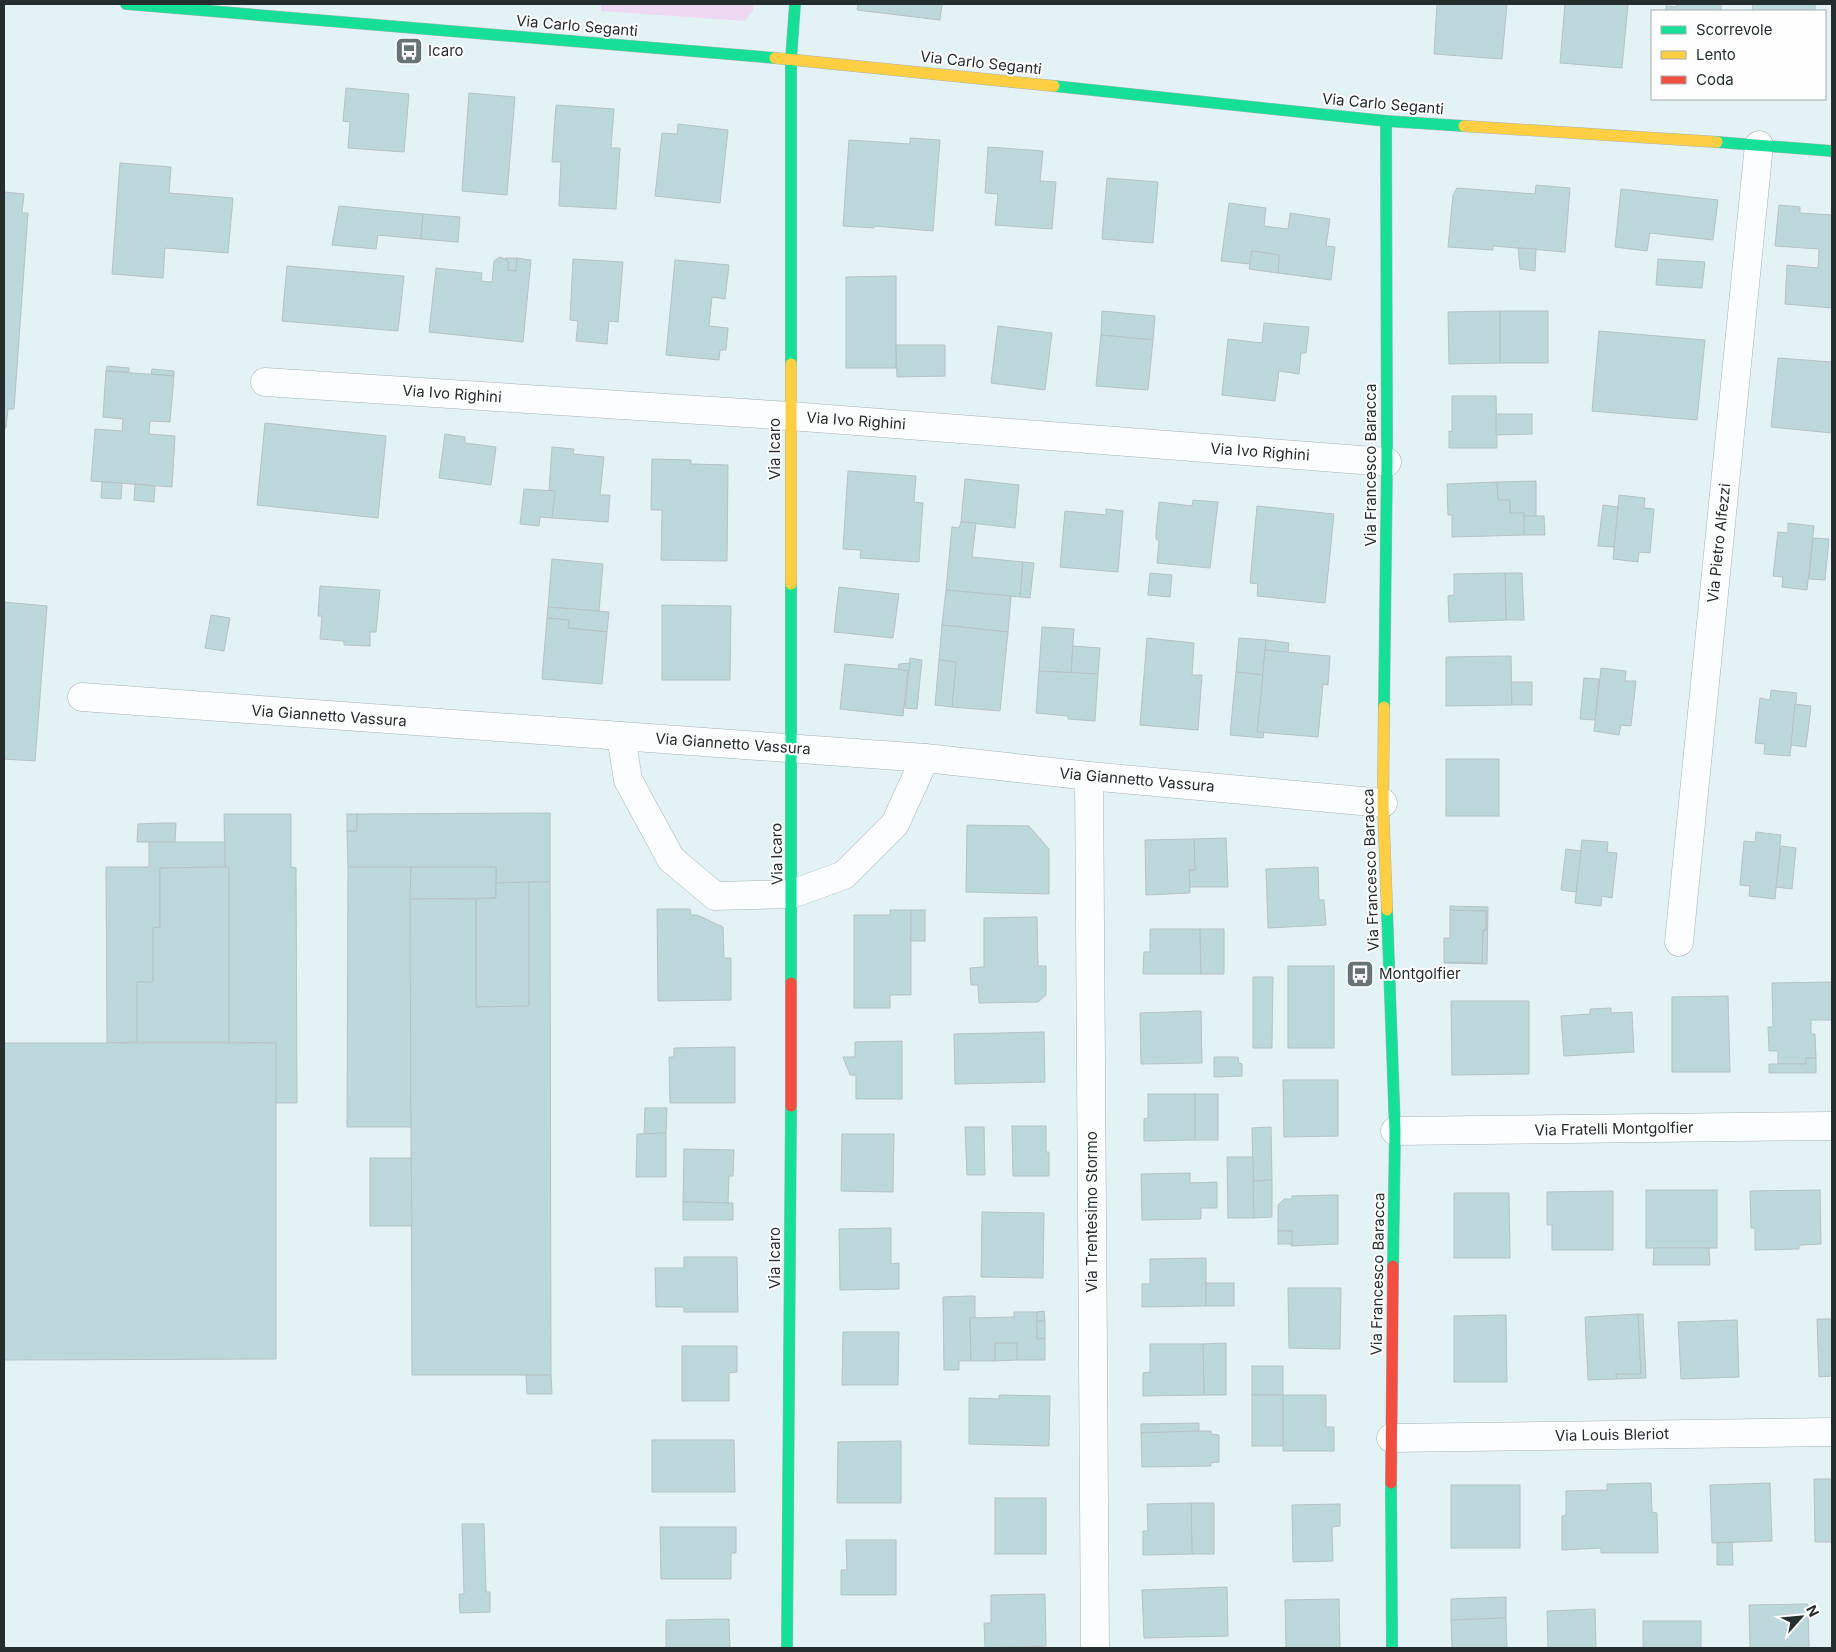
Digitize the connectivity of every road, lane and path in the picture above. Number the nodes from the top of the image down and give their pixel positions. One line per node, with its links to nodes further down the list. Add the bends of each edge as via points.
1 (126, 4): 3 (street, Via Carlo Seganti)
2 (795, 4): 4 (street, Via Icaro)
3 (238, 9): 4 (street, Via Carlo Seganti)
4 (791, 59): 5 (street, Via Carlo Seganti); 9 (street, Via Icaro)
5 (1386, 121): 6 (street, Via Carlo Seganti); 10 (street, Via Francesco Baracca)
6 (1759, 144): 7 (street, Via Carlo Seganti); 18 (street, Via Pietro Alfezzi)
7 (1832, 152)
8 (265, 382): 9 (street, Via Ivo Righini)
9 (790, 416): 10 (street, Via Ivo Righini); 13 (street, Via Icaro)
10 (1387, 462): 16 (street, Via Francesco Baracca)
11 (82, 697): 12 (street, Via Giannetto Vassura)
12 (621, 736): 13 (street, Via Giannetto Vassura); 17 (street, via 628,780 671,859 715,896)
13 (791, 748): 14 (street, Via Giannetto Vassura); 17 (street, Via Icaro)
14 (925, 758): 15 (street, Via Giannetto Vassura); 17 (street, via 895,824 844,875)
15 (1090, 776): 16 (street, Via Giannetto Vassura); 24 (street, Via Trentesimo Stormo)
16 (1383, 803): 20 (street, Via Francesco Baracca)
17 (792, 894): 23 (street, Via Icaro)
18 (1679, 942)
19 (1832, 1126): 20 (street, Via Fratelli Montgolfier)
20 (1395, 1131): 22 (street, Via Francesco Baracca)
21 (1832, 1432): 22 (street, Via Louis Bleriot)
22 (1391, 1438): 25 (street, Via Francesco Baracca)
23 (788, 1648)
24 (1095, 1648)
25 (1392, 1648)

